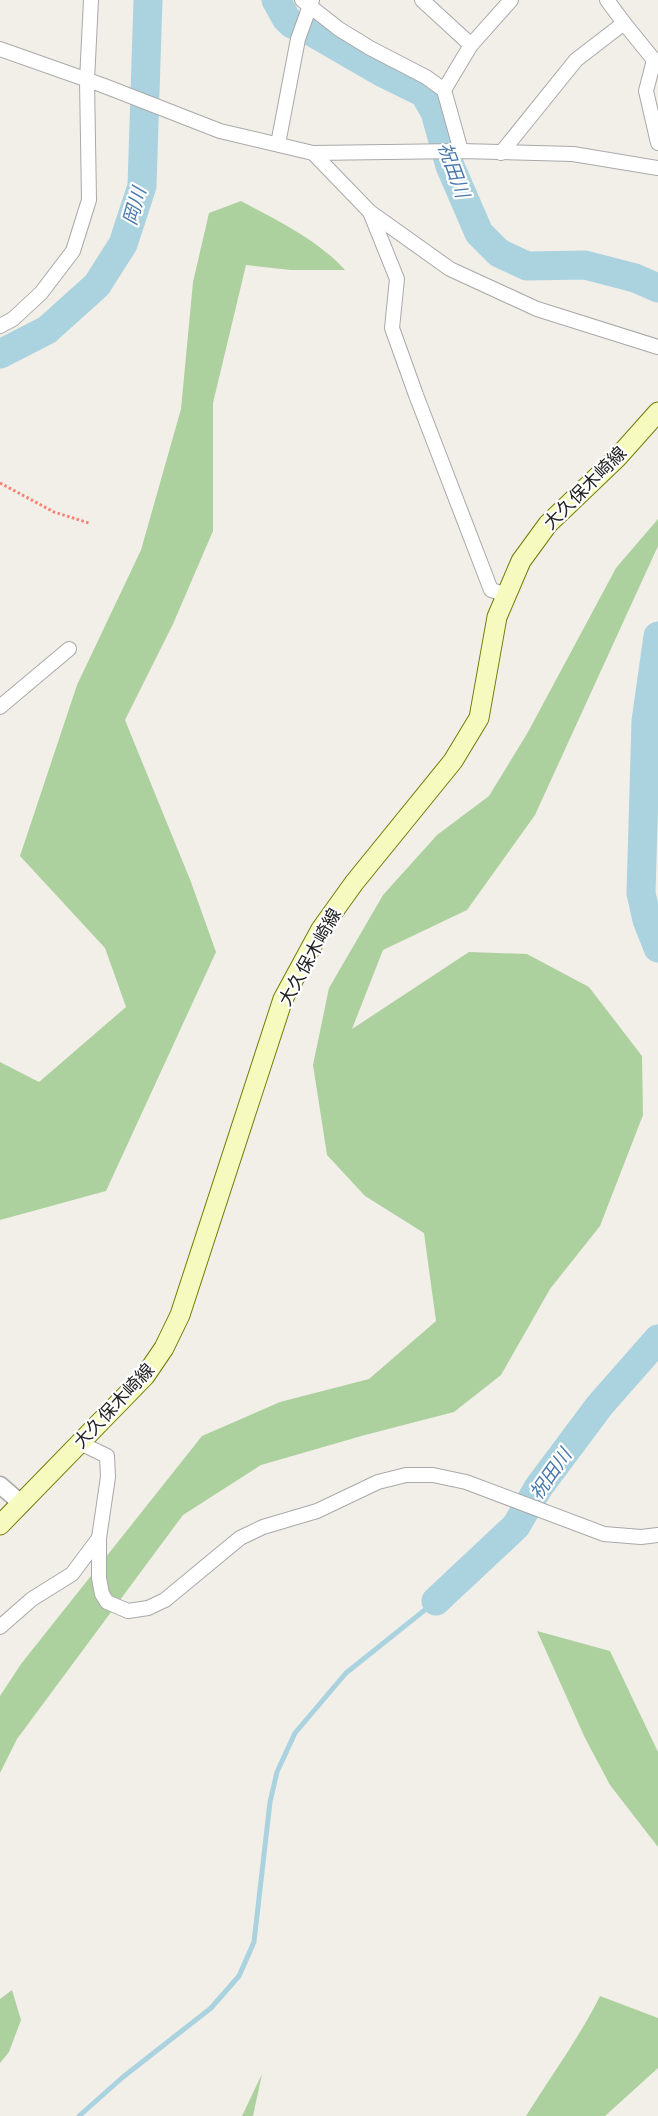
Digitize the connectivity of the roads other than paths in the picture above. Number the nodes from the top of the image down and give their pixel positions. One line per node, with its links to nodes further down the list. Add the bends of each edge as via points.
1 (91, 0): 9 (street)
2 (422, 0): 7 (street)
3 (511, 0): 7 (street)
4 (607, 0): 6 (street)
5 (307, 2): 10 (street, via 339,29); 12 (street)
6 (624, 23): 11 (street, via 654,60 646,91); 15 (street, via 576,60)
7 (472, 46): 10 (street)
8 (0, 49): 9 (street)
9 (87, 80): 12 (street, via 220,131); 18 (street, via 89,200 73,251 41,292 13,319)
10 (444, 90): 13 (street)
11 (658, 143)
12 (278, 144): 14 (street)
13 (461, 151): 14 (street); 15 (street)
14 (313, 153): 17 (street)
15 (501, 153): 16 (street, via 574,154)
16 (658, 168)
17 (370, 212): 19 (street, via 450,269 537,309); 21 (street, via 397,279 392,328 491,590)
18 (0, 326)
19 (658, 347)
20 (658, 412): 21 (main road, 大久保木崎線, via 617,458 548,524 521,561)
21 (506, 594): 24 (main road, 大久保木崎線, via 497,617 478,718 453,761 354,883 322,929 283,999 180,1315 164,1348 145,1376)
22 (69, 649): 23 (street)
23 (0, 707)
24 (80, 1443): 26 (main road, 大久保木崎線); 29 (street, via 107,1456 108,1477)
25 (0, 1485): 26 (street)
26 (22, 1504): 27 (main road, 大久保木崎線)
27 (0, 1526)
28 (658, 1536): 29 (street, via 604,1534 466,1482 416,1474 378,1482 317,1511 263,1527 240,1538 165,1600 128,1611 107,1602 102,1594)
29 (99, 1538): 30 (street, via 72,1574 32,1599)
30 (0, 1627)

